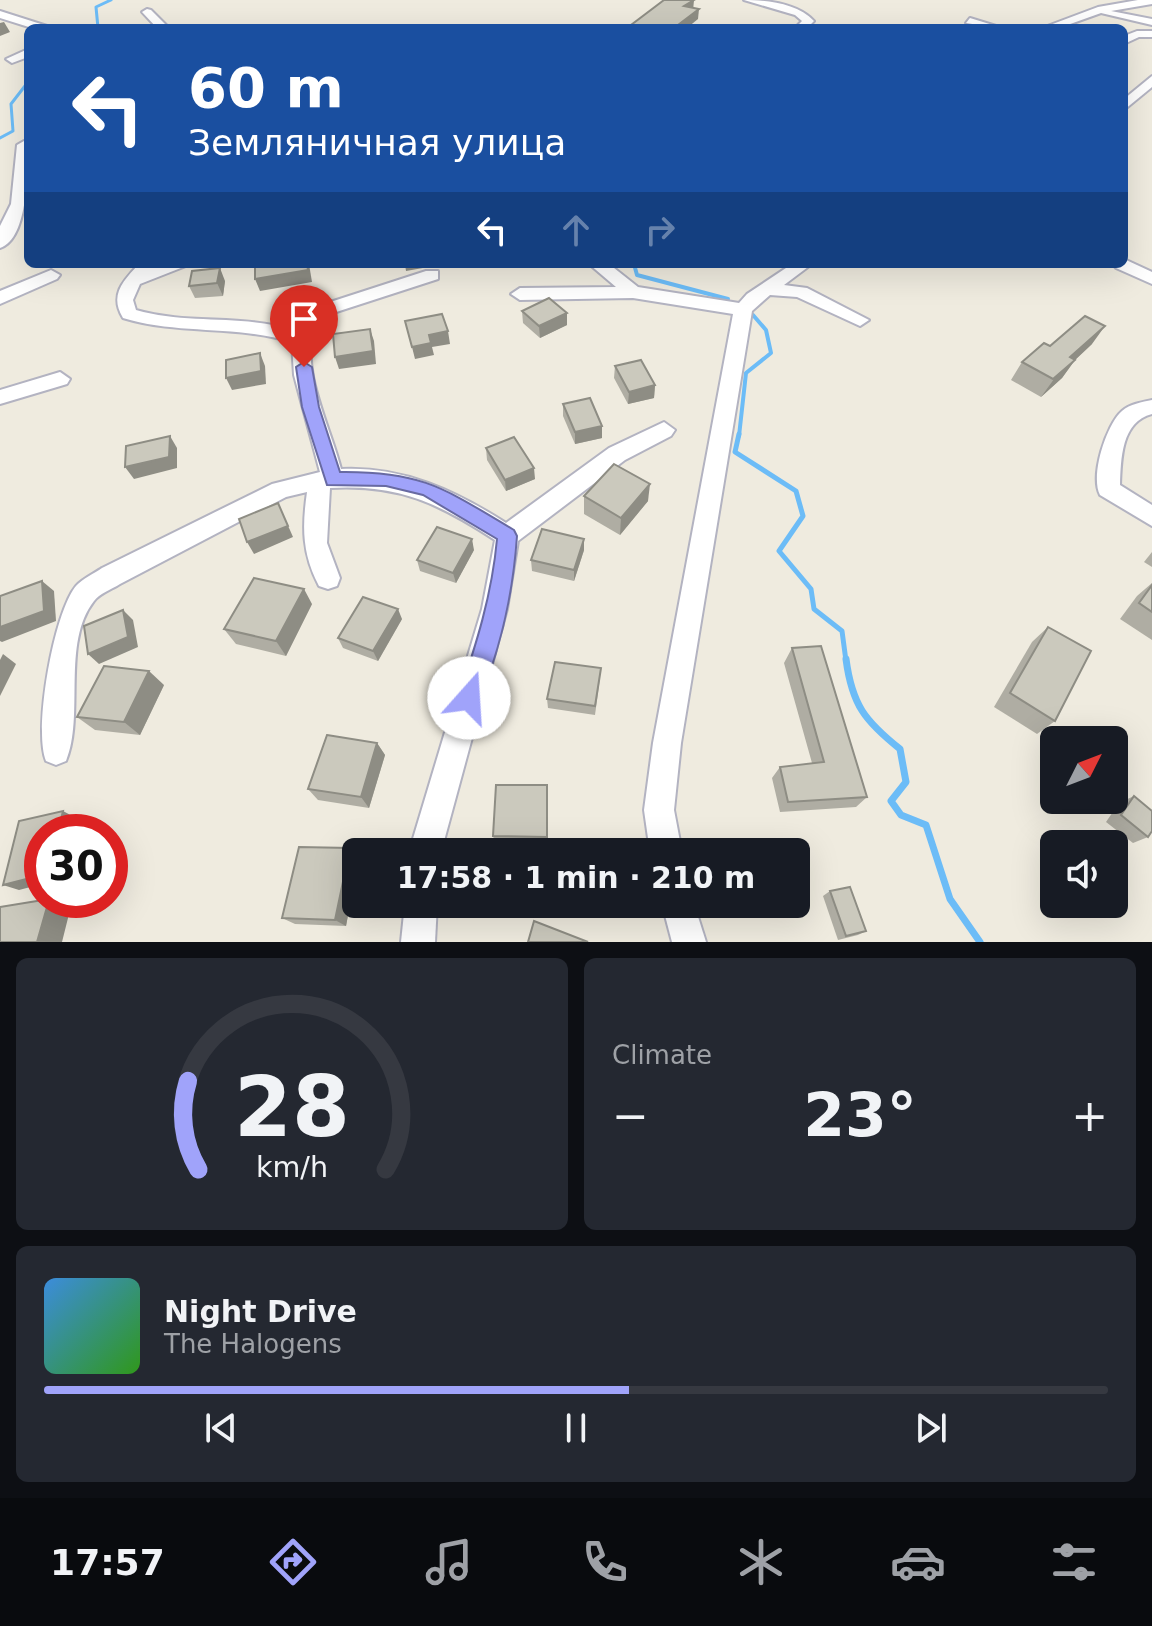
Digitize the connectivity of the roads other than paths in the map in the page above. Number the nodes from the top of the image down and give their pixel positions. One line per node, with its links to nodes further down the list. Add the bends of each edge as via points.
1 (749, 0): 10 (street, via 799,13 808,21)
2 (1152, 1): 3 (street)
3 (1095, 11): 7 (street); 12 (street)
4 (147, 12): 9 (street)
5 (0, 14): 8 (street)
6 (970, 21): 11 (street)
7 (1152, 22)
8 (31, 24)
9 (159, 24)
10 (805, 24)
11 (979, 24)
12 (1059, 24)
13 (1152, 34): 14 (street)
14 (1128, 39)
15 (24, 54): 16 (street)
16 (12, 59)
17 (1152, 80): 18 (street)
18 (1128, 102)
19 (24, 145): 23 (street, via 19,204)
20 (0, 210): 22 (street)
21 (24, 226): 23 (street)
22 (0, 234)
23 (0, 244)
24 (1128, 267): 31 (street)
25 (145, 268): 32 (street)
26 (170, 268): 32 (street)
27 (603, 268): 34 (street)
28 (797, 268): 33 (street)
29 (51, 275): 36 (street)
30 (432, 275): 39 (street, via 321,311 306,321)
31 (1152, 279)
32 (135, 280): 39 (street, via 123,302 129,314 142,319 188,326 262,326)
33 (767, 289): 37 (street); 38 (street, via 801,292)
34 (633, 292): 35 (street); 37 (street)
35 (520, 294)
36 (0, 298)
37 (743, 310): 50 (street, via 667,743 659,810)
38 (860, 320)
39 (300, 338): 44 (street)
40 (60, 379): 41 (street)
41 (0, 397)
42 (1152, 407): 45 (street, via 1139,408 1119,426 1108,489)
43 (664, 430): 46 (street, via 617,454)
44 (326, 480): 46 (street, via 386,479 428,488); 47 (street, via 313,536); 48 (street, via 280,490 85,593 69,628)
45 (1152, 517)
46 (507, 536): 49 (street, via 490,638)
47 (328, 578)
48 (56, 751)
49 (429, 838)
50 (664, 838)
51 (420, 918): 53 (street)
52 (682, 918): 54 (street)
53 (418, 942)
54 (689, 942)

